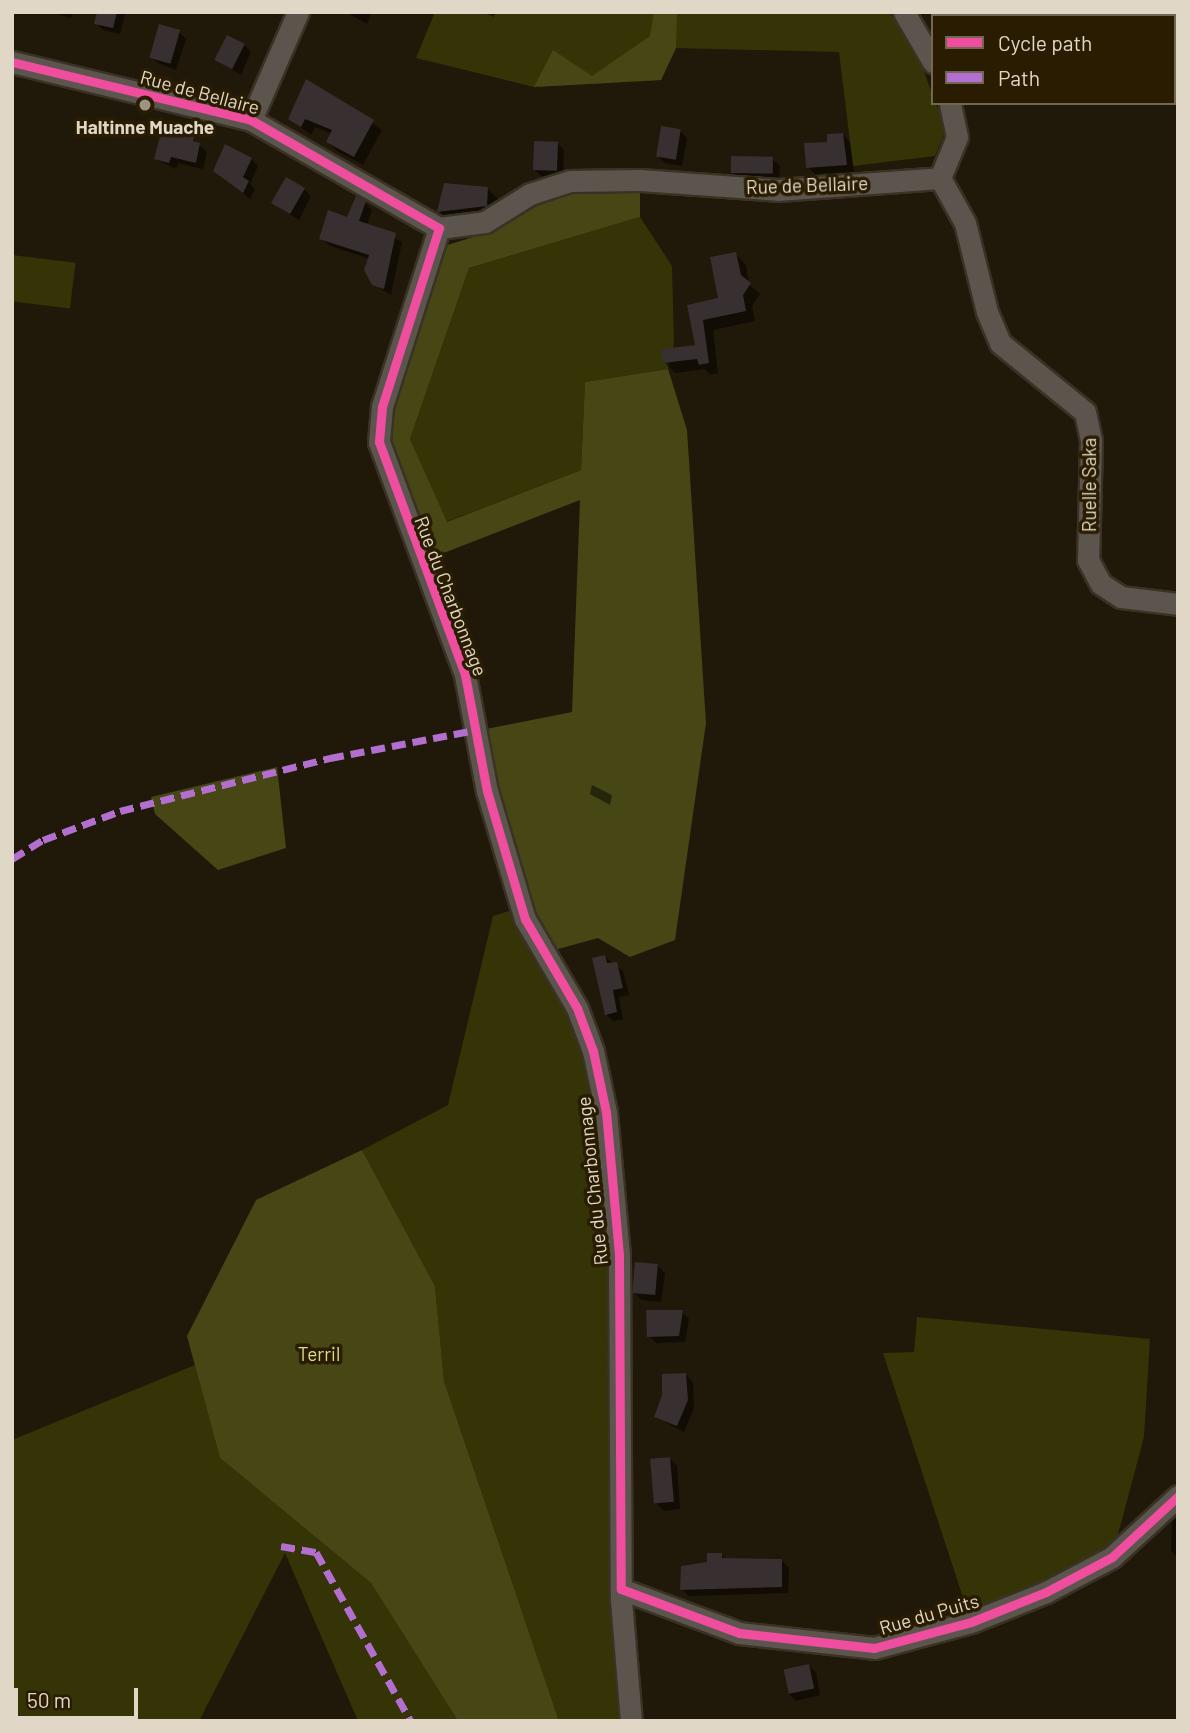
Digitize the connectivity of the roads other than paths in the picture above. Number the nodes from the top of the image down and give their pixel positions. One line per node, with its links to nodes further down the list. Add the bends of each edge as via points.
1 (298, 12): 6 (street)
2 (904, 12): 3 (street)
3 (931, 59)
4 (12, 62): 6 (street, Rue de Bellaire)
5 (950, 105): 7 (street, via 957,137)
6 (251, 120): 8 (street, Rue de Bellaire)
7 (940, 178): 8 (street, Rue de Bellaire, via 778,190 640,180 570,181 530,194 485,222); 9 (street, Ruelle Saka, via 965,223 986,312 1000,343 1085,412 1091,441 1088,560 1101,584 1121,597)
8 (439, 228): 11 (street, Rue du Charbonnage, via 382,407 379,442 386,473 465,675 487,791 525,919 578,1008 606,1112 619,1255)
9 (1178, 604)
10 (1178, 1496): 11 (street, Rue du Puits, via 1112,1557 1046,1592 971,1622 874,1648 738,1633)
11 (621, 1589): 12 (street, Rue du Charbonnage)
12 (631, 1721)

